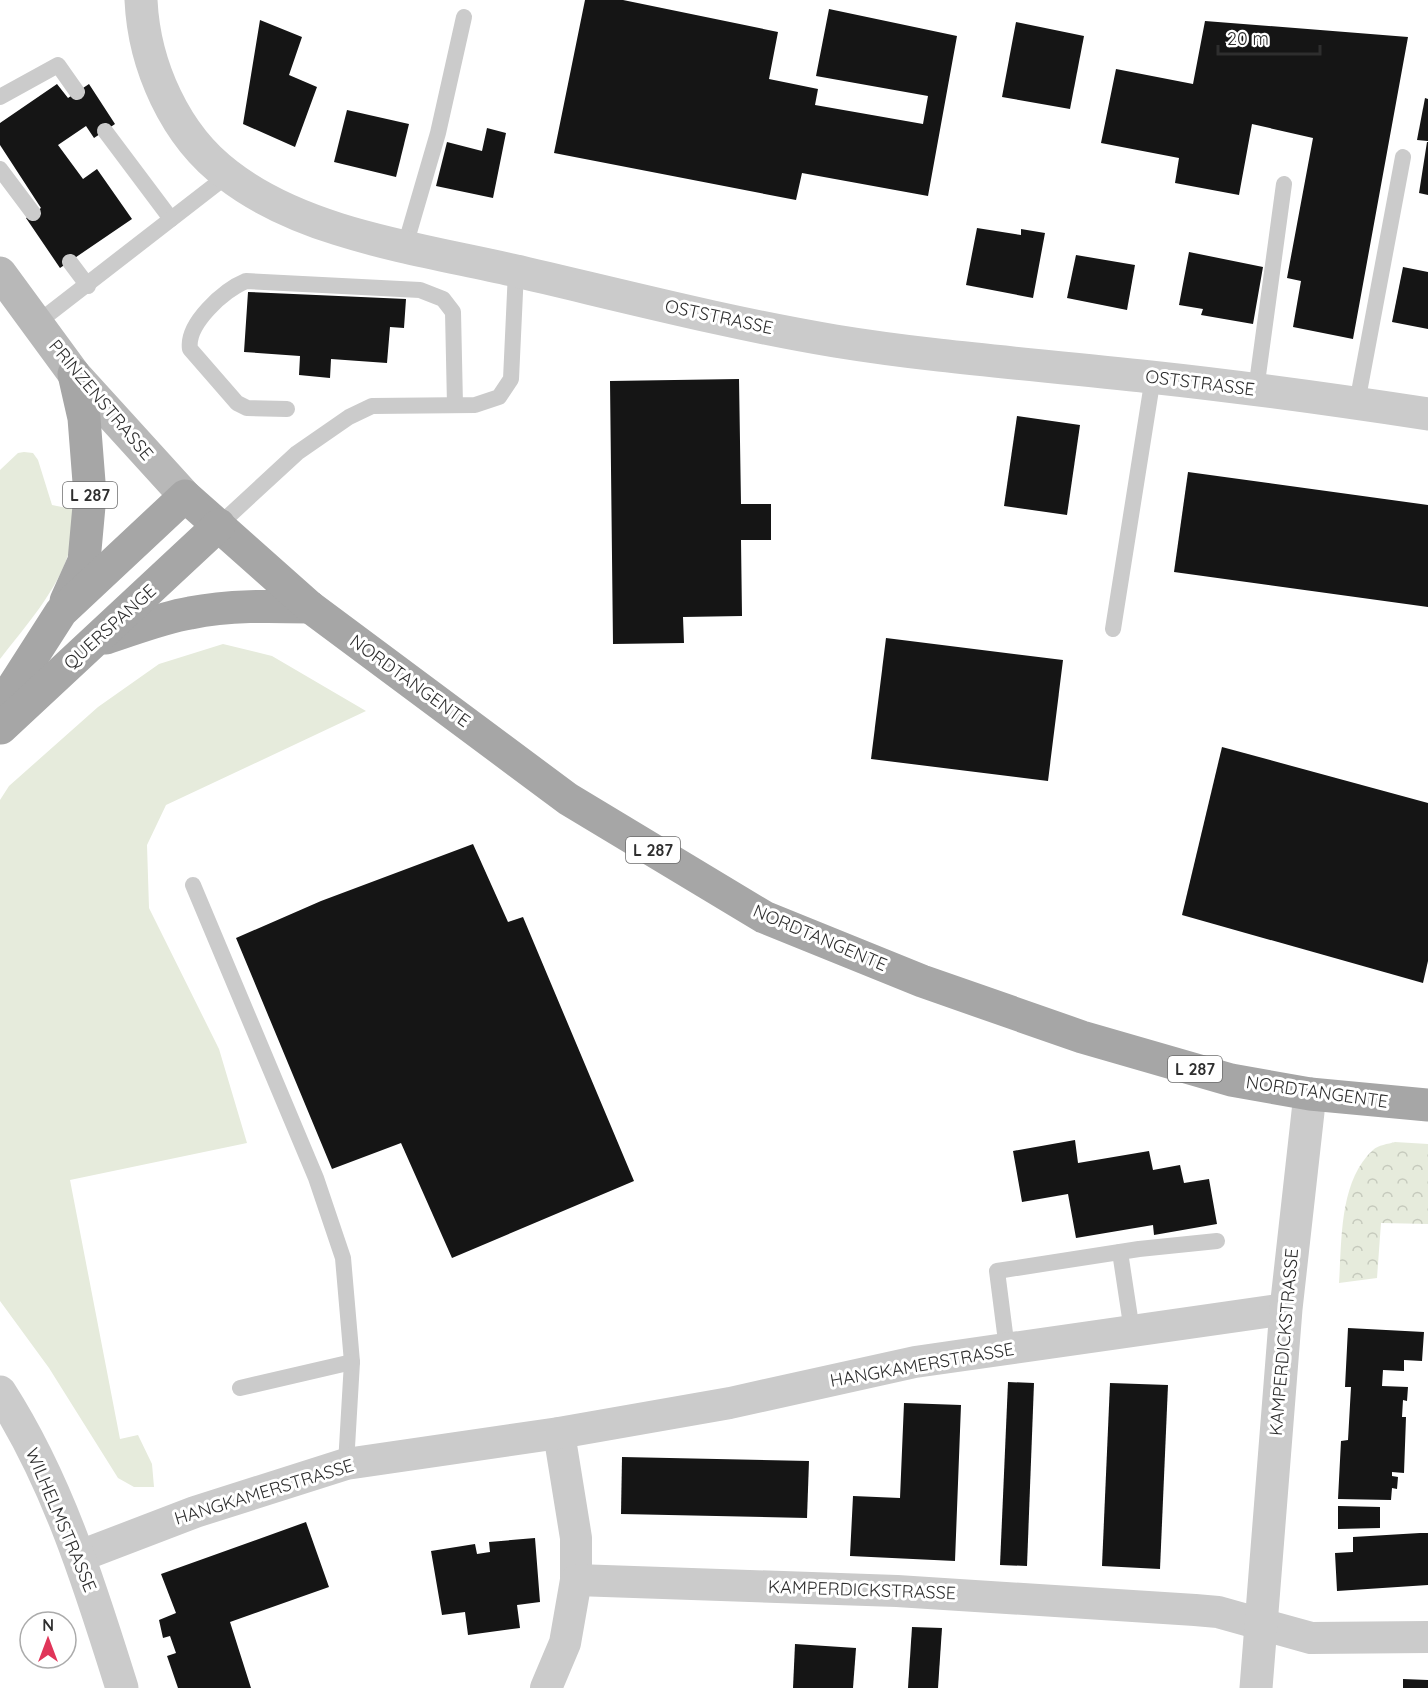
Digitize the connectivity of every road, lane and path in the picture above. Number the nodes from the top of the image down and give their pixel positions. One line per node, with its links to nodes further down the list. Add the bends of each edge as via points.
1 (141, 0): 8 (street, OSTSTRASSE, via 147,42 174,114 194,142)
2 (464, 17): 12 (lane, via 438,133)
3 (77, 92): 4 (lane, via 58,65)
4 (0, 97)
5 (105, 131): 11 (lane)
6 (1403, 157): 21 (lane)
7 (0, 169): 10 (lane)
8 (228, 176): 11 (lane); 12 (street, OSTSTRASSE, via 325,225)
9 (1284, 184): 20 (lane)
10 (33, 213)
11 (171, 219): 16 (lane)
12 (405, 246): 14 (street, OSTSTRASSE)
13 (70, 262): 16 (lane)
14 (516, 271): 19 (street, OSTSTRASSE, via 738,323 834,341); 22 (lane, via 511,379 507,389 488,402)
15 (0, 273): 17 (main road, PRINZENSTRASSE)
16 (88, 286): 17 (lane)
17 (37, 323): 18 (main road, PRINZENSTRASSE)
18 (74, 374): 25 (main road, PRINZENSTRASSE); 28 (main road, L 287, via 84,418 90,495 84,561)
19 (1153, 377): 20 (street, OSTSTRASSE); 29 (lane)
20 (1256, 390): 21 (street, OSTSTRASSE)
21 (1357, 403): 24 (street, OSTSTRASSE)
22 (455, 405): 23 (lane, via 453,312 443,299 420,290 246,281 196,321 189,339 190,349 237,402 247,408); 26 (lane, via 372,406 349,417 297,453)
23 (287, 409)
24 (1428, 414)
25 (185, 496): 26 (main road, NORDTANGENTE / L 287); 28 (main road, QUERSPANGE / L 287)
26 (219, 525): 27 (main road, NORDTANGENTE / L 287); 30 (main road, QUERSPANGE)
27 (309, 607): 30 (main road, via 248,606 192,612); 34 (main road, NORDTANGENTE / L 287, via 568,799 764,917 922,981 1082,1037 1231,1080)
28 (61, 612): 31 (main road, QUERSPANGE / L 287)
29 (1113, 629)
30 (90, 644): 32 (main road, QUERSPANGE)
31 (0, 707)
32 (0, 729)
33 (193, 885): 41 (lane, via 316,1178 344,1258)
34 (1310, 1095): 35 (main road, NORDTANGENTE / L 287); 38 (street, KAMPERDICKSTRASSE)
35 (1428, 1105)
36 (1217, 1241): 37 (lane)
37 (1120, 1252): 39 (lane); 40 (lane, via 997,1271)
38 (1286, 1309): 39 (street, HANGKAMERSTRASSE); 48 (street, KAMPERDICKSTRASSE)
39 (1132, 1331): 40 (street, HANGKAMERSTRASSE)
40 (1007, 1349): 44 (street, HANGKAMERSTRASSE, via 915,1362 730,1402)
41 (352, 1362): 42 (lane); 45 (lane)
42 (240, 1388)
43 (0, 1392): 46 (street, WILHELMSTRASSE)
44 (559, 1432): 45 (street, HANGKAMERSTRASSE); 47 (street, via 574,1528)
45 (346, 1464): 46 (street, HANGKAMERSTRASSE, via 195,1512)
46 (80, 1556): 50 (street, WILHELMSTRASSE)
47 (576, 1580): 48 (street, KAMPERDICKSTRASSE, via 897,1591 1196,1610 1218,1612); 51 (street, via 565,1643)
48 (1259, 1625): 49 (street, via 1311,1638); 52 (street, KAMPERDICKSTRASSE)
49 (1428, 1636)
50 (122, 1688)
51 (546, 1688)
52 (1256, 1688)

